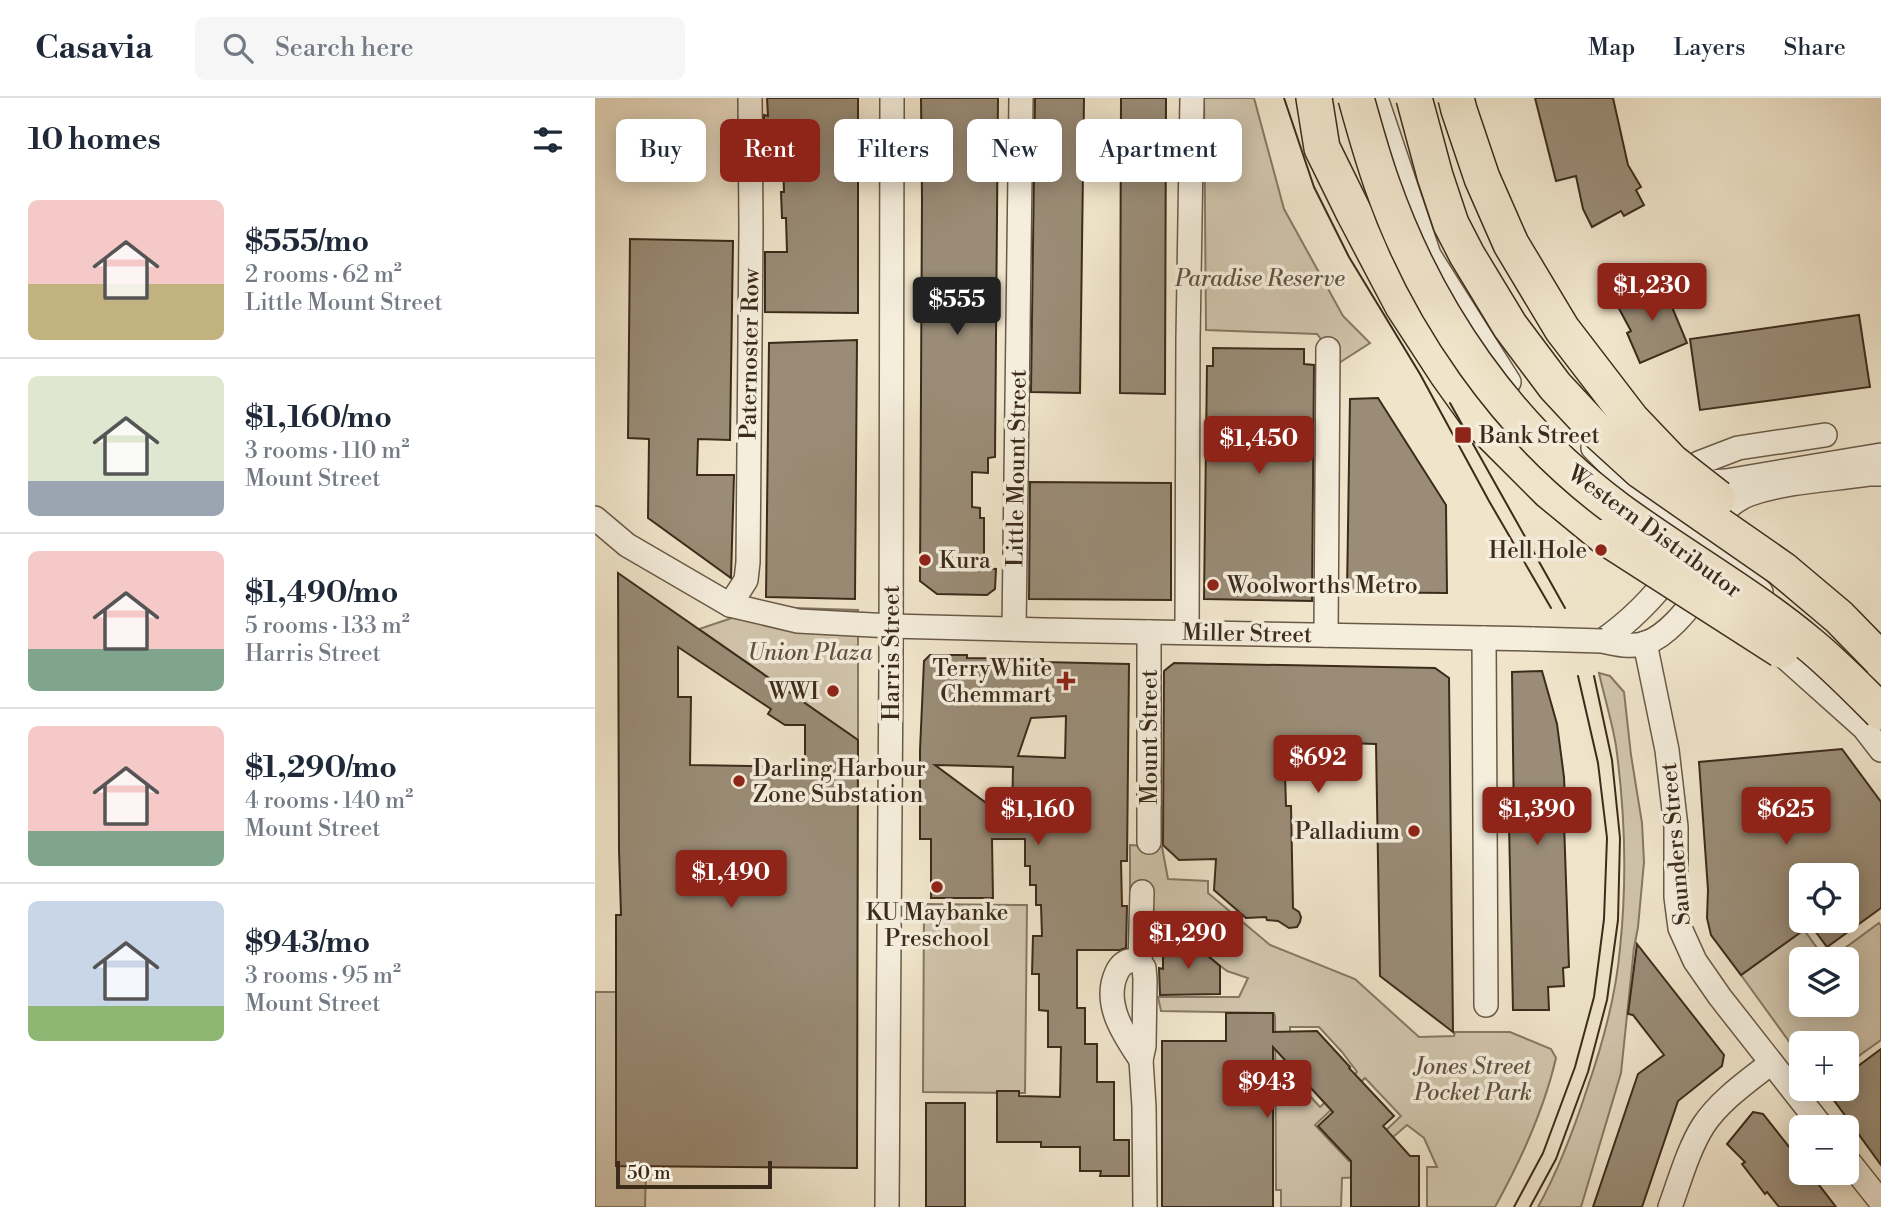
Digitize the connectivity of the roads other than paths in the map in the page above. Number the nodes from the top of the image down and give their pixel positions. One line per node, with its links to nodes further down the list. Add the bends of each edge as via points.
1 (750, 98): 23 (street, Paternoster Row, via 748,562 746,580)
2 (892, 98): 24 (street, Harris Street)
3 (1021, 98): 25 (street, Little Mount Street)
4 (1192, 98): 27 (street)
5 (1314, 98): 35 (highway, bridge, via 1322,148 1354,213 1403,306 1486,428 1549,491 1605,537)
6 (1356, 98): 35 (highway, Western Distributor, bridge, via 1382,185 1419,273 1464,350 1514,416 1616,509 1807,642)
7 (1376, 98): 18 (street, via 1429,255 1580,487)
8 (1408, 98): 16 (street, via 1432,201 1486,314 1571,424)
9 (1413, 98): 33 (highway, Western Distributor, bridge, via 1451,224 1510,326 1555,386 1641,471 1782,569)
10 (1456, 98): 28 (highway, bridge, via 1482,178 1511,244 1562,329 1630,419 1672,462 1785,546)
11 (1328, 349): 29 (street)
12 (1825, 435): 15 (street, via 1718,454)
13 (1881, 455): 15 (street, via 1726,481)
14 (1881, 474): 19 (street, via 1778,485 1748,495 1721,513)
15 (1672, 484): 16 (street)
16 (1648, 502): 18 (street); 19 (street)
17 (595, 518): 23 (street, Miller Street, via 627,545)
18 (1618, 525): 21 (street)
19 (1697, 540): 20 (street); 21 (street)
20 (1727, 559): 22 (street); 34 (street, via 1778,608)
21 (1676, 568): 22 (street); 31 (street, via 1631,619)
22 (1706, 586): 32 (street, via 1675,622); 34 (street)
23 (730, 605): 24 (street, Miller Street, via 798,621)
24 (891, 626): 25 (street, Miller Street); 46 (street, Harris Street)
25 (1014, 629): 26 (street, Miller Street)
26 (1149, 632): 27 (street, Miller Street); 37 (street, Mount Street)
27 (1187, 632): 29 (street, Miller Street)
28 (1881, 632)
29 (1326, 635): 30 (street, Miller Street)
30 (1484, 638): 31 (street, Miller Street, bridge); 40 (street)
31 (1602, 641): 32 (street, Miller Street)
32 (1646, 643): 42 (street, Saunders Street, via 1667,750 1680,928 1695,961)
33 (1881, 660)
34 (1824, 691): 36 (street)
35 (1881, 713)
36 (1881, 750)
37 (1149, 842)
38 (1142, 892): 39 (street)
39 (1140, 962): 41 (street, via 1145,979); 41 (street, via 1133,960 1119,967 1112,996 1122,1030)
40 (1486, 1005)
41 (1141, 1060): 47 (street)
42 (1771, 1063): 43 (street, Saunders Street); 48 (street, via 1703,1125)
43 (1812, 1115)
44 (1859, 1174): 45 (street)
45 (1881, 1202)
46 (887, 1207)
47 (1145, 1207)
48 (1670, 1207)

